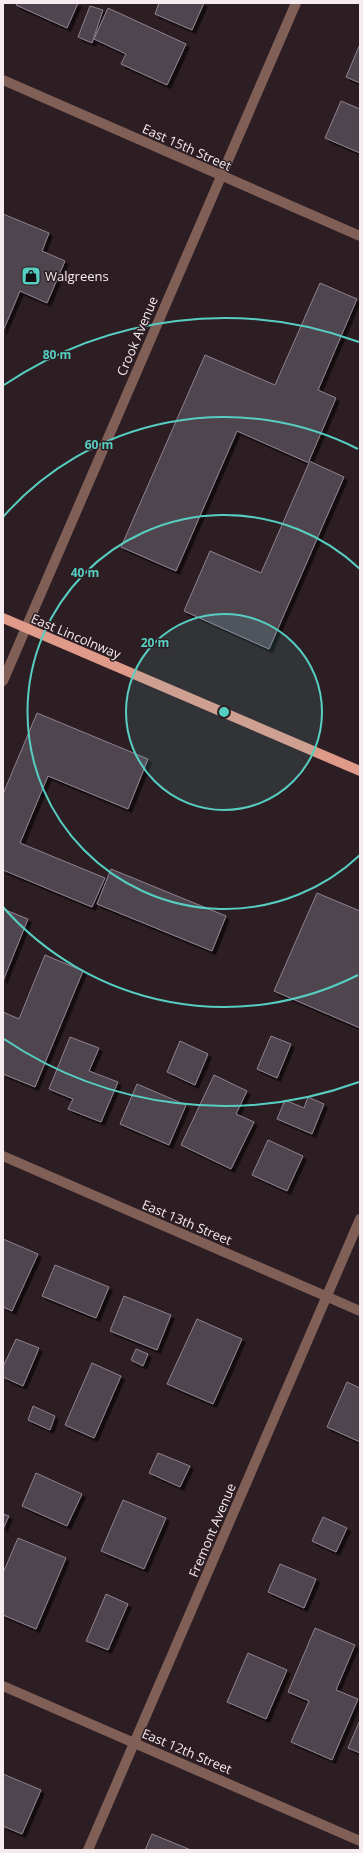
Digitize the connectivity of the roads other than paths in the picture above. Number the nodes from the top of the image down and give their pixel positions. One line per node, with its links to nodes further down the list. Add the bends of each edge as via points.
1 (296, 3): 3 (street, Crook Avenue)
2 (3, 80): 3 (street, East 15th Street)
3 (221, 176): 4 (street, East 15th Street); 6 (street, Crook Avenue)
4 (360, 236)
5 (3, 618): 6 (main road, East Lincolnway)
6 (25, 628): 7 (street, Crook Avenue); 8 (main road, East Lincolnway)
7 (3, 681)
8 (360, 771)
9 (3, 1156): 11 (street, East 13th Street)
10 (360, 1220): 11 (street, Fremont Avenue)
11 (327, 1296): 12 (street, East 13th Street); 14 (street, Fremont Avenue)
12 (360, 1311)
13 (3, 1686): 14 (street, East 12th Street)
14 (134, 1743): 15 (street, East 12th Street); 16 (street, Fremont Avenue)
15 (360, 1841)
16 (88, 1850)

